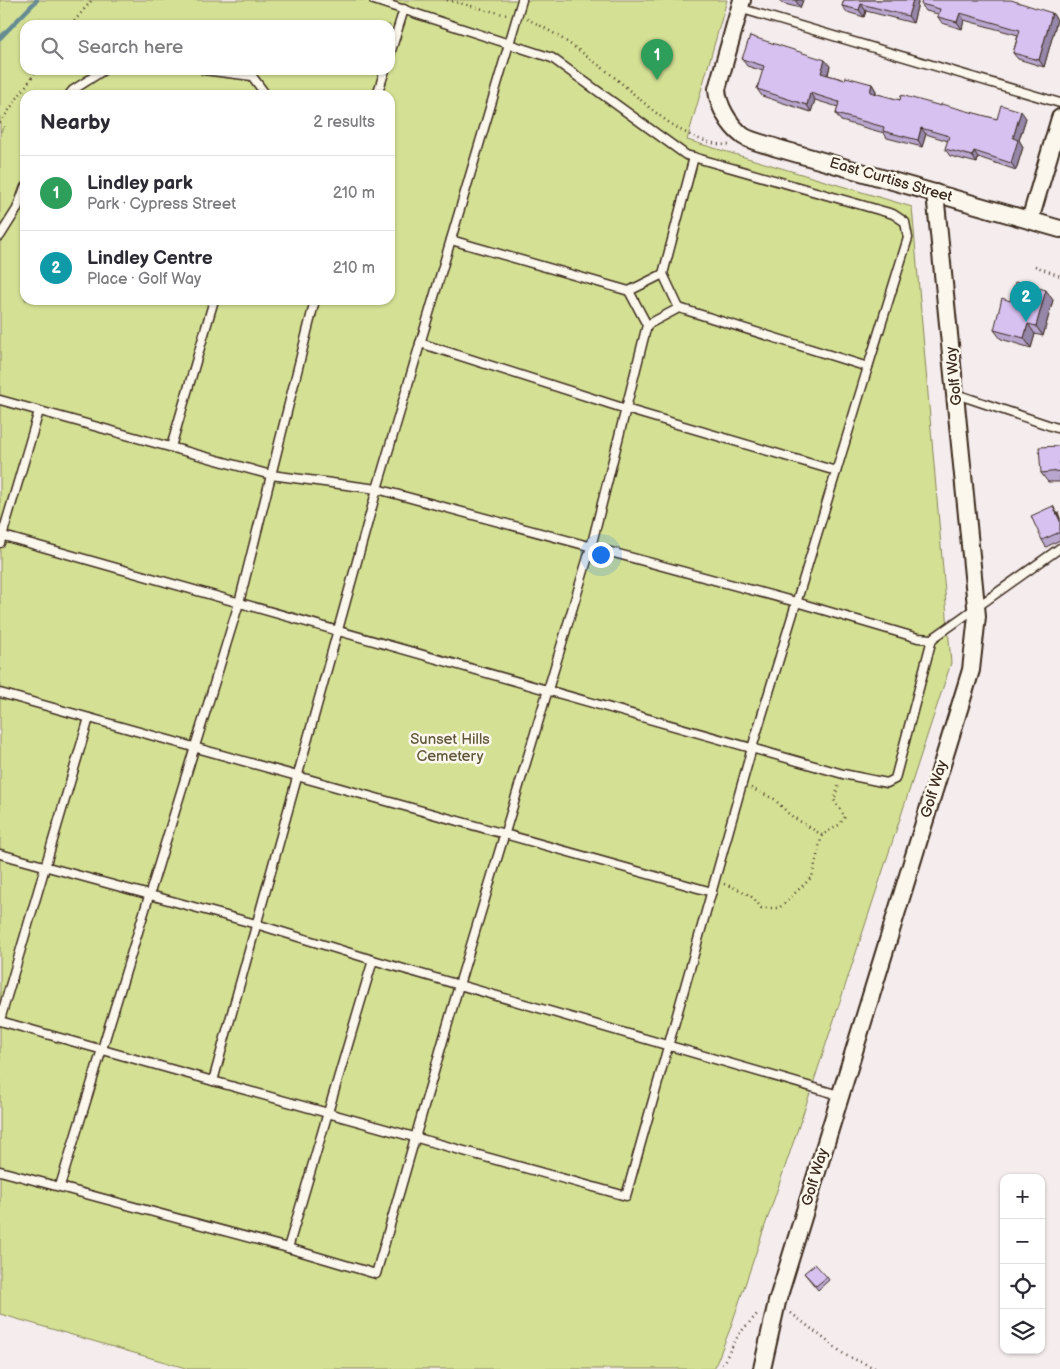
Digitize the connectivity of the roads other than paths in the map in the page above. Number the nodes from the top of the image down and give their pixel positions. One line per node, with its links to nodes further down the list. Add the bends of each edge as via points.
1 (374, 0): 4 (lane)
2 (522, 0): 6 (lane)
3 (740, 4): 13 (lane); 16 (street, East Curtiss Street, via 717,89 718,101 744,136)
4 (404, 8): 5 (lane); 6 (lane)
5 (395, 38)
6 (509, 43): 15 (lane, via 552,58 686,155); 21 (lane)
7 (96, 75): 10 (lane)
8 (244, 75): 11 (lane, via 252,76)
9 (383, 75): 12 (lane)
10 (73, 90)
11 (262, 90)
12 (379, 90)
13 (1060, 103)
14 (1060, 118): 18 (street)
15 (694, 157): 22 (lane); 29 (lane, via 893,214 905,222 908,238)
16 (935, 193): 18 (street, East Curtiss Street); 30 (street, Golf Way)
17 (20, 203): 20 (lane)
18 (1030, 220): 19 (street, East Curtiss Street)
19 (1060, 228)
20 (0, 236)
21 (451, 240): 23 (lane); 28 (lane)
22 (663, 274): 23 (lane); 26 (lane)
23 (629, 291): 27 (lane)
24 (213, 305): 35 (lane)
25 (315, 305): 37 (lane)
26 (679, 308): 27 (lane); 29 (lane)
27 (648, 325): 32 (lane)
28 (420, 344): 32 (lane); 38 (lane)
29 (868, 367): 36 (lane)
30 (956, 394): 34 (lane); 44 (street, Golf Way)
31 (0, 400): 33 (lane)
32 (626, 409): 36 (lane); 40 (lane)
33 (39, 411): 35 (lane); 39 (lane)
34 (1060, 428)
35 (171, 448): 37 (lane)
36 (836, 471): 43 (lane)
37 (271, 476): 38 (lane); 42 (lane)
38 (377, 489): 40 (lane); 45 (lane)
39 (1, 538): 42 (lane)
40 (591, 548): 43 (lane); 47 (lane)
41 (1060, 548): 44 (lane)
42 (239, 602): 45 (lane); 50 (lane)
43 (796, 602): 46 (lane); 51 (lane)
44 (976, 609): 46 (lane); 65 (street, Golf Way, via 971,670)
45 (337, 631): 47 (lane); 52 (lane)
46 (932, 640): 51 (lane, via 895,780 887,783 843,774)
47 (548, 689): 51 (lane); 53 (lane)
48 (0, 693): 49 (lane)
49 (89, 718): 50 (lane); 55 (lane)
50 (194, 748): 52 (lane); 57 (lane)
51 (752, 748): 56 (lane)
52 (297, 776): 53 (lane); 58 (lane)
53 (505, 834): 56 (lane); 60 (lane)
54 (0, 854): 55 (lane)
55 (45, 866): 57 (lane); 61 (lane)
56 (712, 892): 62 (lane)
57 (149, 895): 58 (lane); 63 (lane)
58 (256, 924): 59 (lane); 64 (lane)
59 (373, 960): 60 (lane); 66 (lane)
60 (459, 985): 62 (lane); 67 (lane)
61 (0, 1020): 63 (lane)
62 (670, 1046): 65 (lane); 67 (lane, via 626,1196)
63 (102, 1050): 64 (lane); 69 (lane)
64 (213, 1080): 66 (lane)
65 (840, 1095): 71 (street, Golf Way, via 777,1302)
66 (327, 1113): 67 (lane); 70 (lane)
67 (416, 1138): 70 (lane, via 376,1274)
68 (0, 1170): 69 (lane)
69 (60, 1186): 70 (lane)
70 (288, 1248)
71 (762, 1369)

